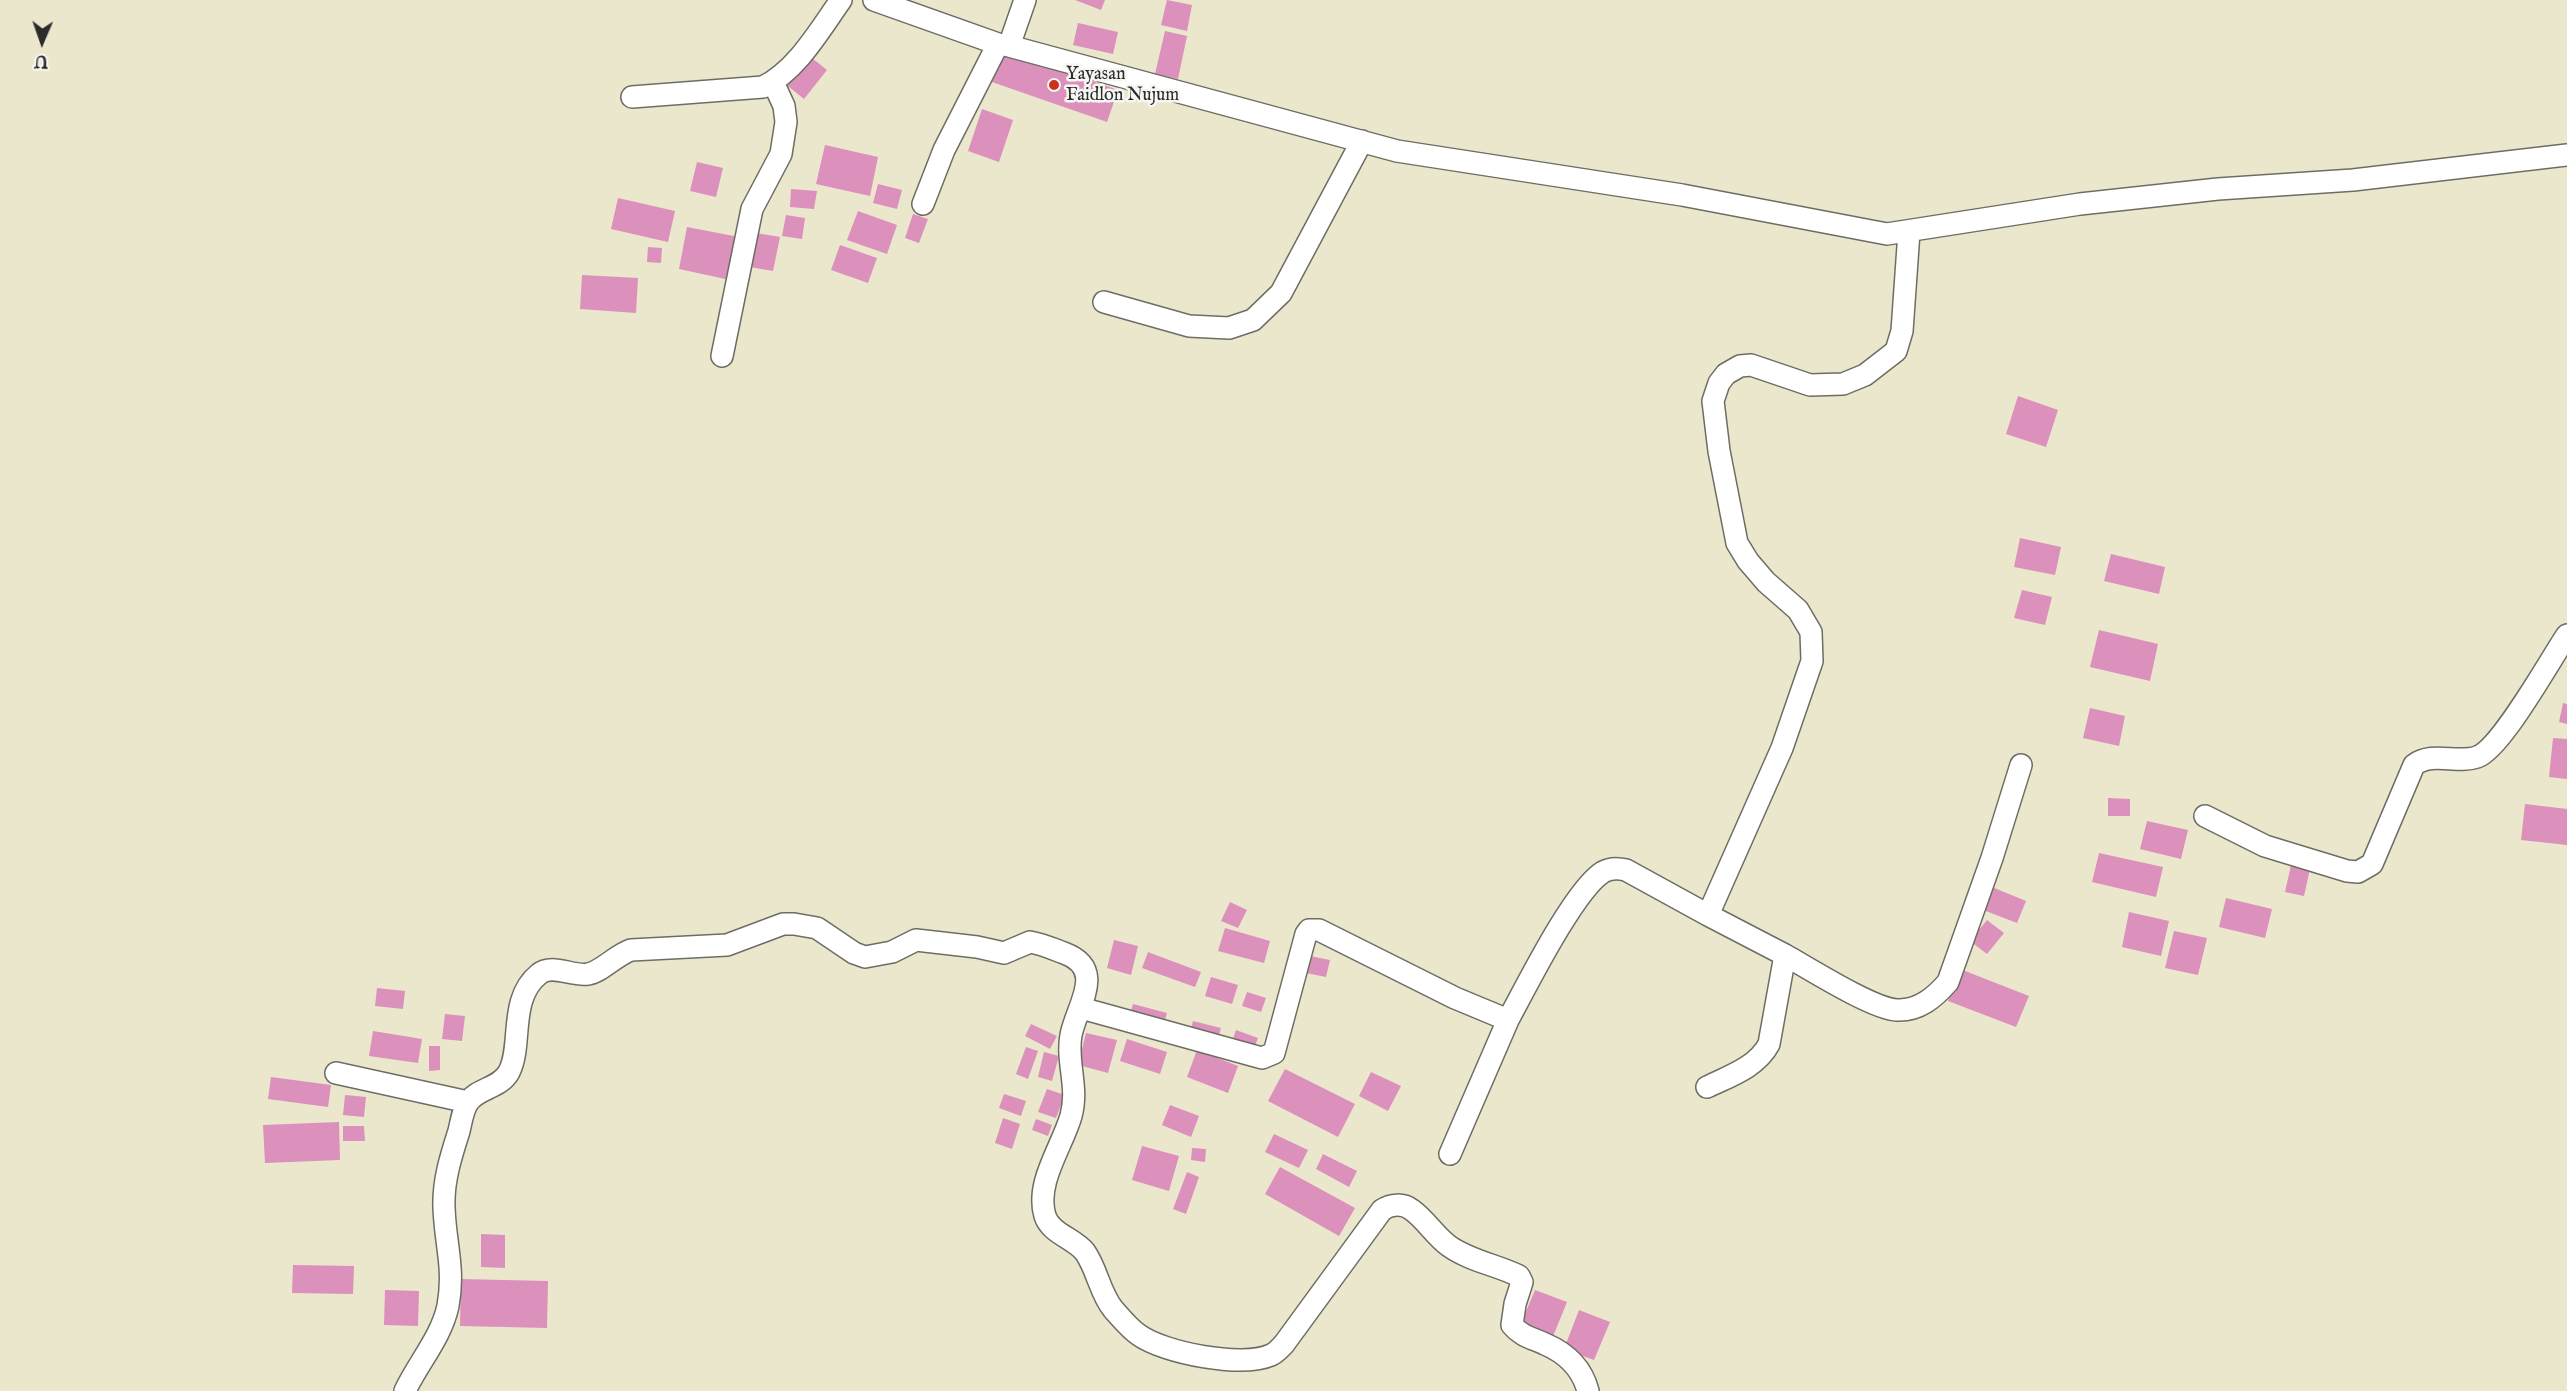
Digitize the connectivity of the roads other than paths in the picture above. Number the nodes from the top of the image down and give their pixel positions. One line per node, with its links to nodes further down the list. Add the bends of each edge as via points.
1 (841, 0): 5 (street, via 813,39)
2 (874, 0): 4 (street)
3 (1025, 0): 4 (street)
4 (1004, 45): 7 (street); 9 (street, via 944,150)
5 (773, 81): 6 (street, via 752,89); 12 (street, via 786,122 781,154 752,209)
6 (632, 97)
7 (1362, 141): 10 (street, via 1397,151 1682,195 1887,234); 11 (street, via 1281,293 1254,320 1229,328 1189,326)
8 (2567, 155): 10 (street, via 2353,180 2091,203)
9 (923, 204)
10 (1909, 232): 16 (street, via 1902,331 1896,351 1865,375 1843,384 1810,385 1751,365 1740,366 1719,383 1713,401 1737,543 1766,582 1798,610 1811,632 1812,661 1782,748)
11 (1104, 303)
12 (722, 357)
13 (2567, 635): 15 (street, via 2521,708 2486,751 2478,757 2427,759 2414,765 2372,864 2358,872 2289,854 2235,833)
14 (2021, 765): 17 (street, via 1948,982 1934,998 1899,1010 1881,1007)
15 (2205, 816)
16 (1708, 915): 17 (street); 19 (street, via 1626,870 1604,871 1575,903)
17 (1785, 955): 21 (street, via 1769,1044 1764,1053 1758,1061)
18 (1081, 1008): 19 (street, via 1269,1057 1275,1053 1306,934 1315,929); 22 (street, via 1087,982 1082,963 1041,944 1025,943 1004,953 922,940 865,957 817,928 783,924 727,945 631,950 587,974 542,972 525,992 518,1013 509,1072); 25 (street, via 1070,1044 1073,1106 1048,1174 1045,1215 1050,1226 1086,1253 1112,1307 1139,1336 1185,1355 1234,1360 1272,1355 1382,1210 1388,1205 1401,1205 1412,1210 1451,1248 1519,1276 1522,1282 1512,1325 1518,1333 1564,1354 1586,1380)
19 (1508, 1020): 23 (street)
20 (336, 1073): 22 (street)
21 (1707, 1087)
22 (468, 1101): 24 (street, via 446,1178 444,1217 452,1276 447,1307 436,1338)
23 (1450, 1154)
24 (405, 1391)
25 (1588, 1391)

